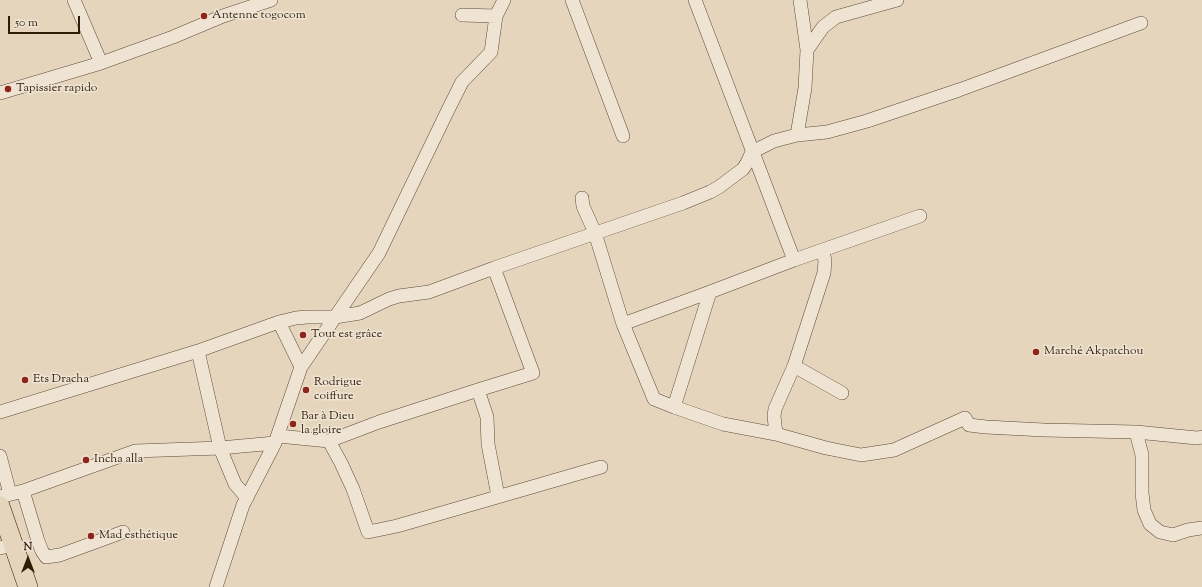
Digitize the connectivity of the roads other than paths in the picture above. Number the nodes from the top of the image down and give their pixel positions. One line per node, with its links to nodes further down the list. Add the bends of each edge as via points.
1 (271, 0): 12 (street)
2 (504, 0): 9 (street)
3 (572, 0): 15 (street)
4 (695, 0): 16 (street)
5 (800, 0): 11 (street)
6 (897, 0): 11 (street, via 836,17 823,27)
7 (77, 1): 12 (street)
8 (462, 15): 9 (street)
9 (496, 16): 24 (street, via 491,52 462,82 379,253)
10 (1141, 23): 14 (street, via 867,121 827,132)
11 (807, 50): 14 (street, via 805,88)
12 (101, 63): 13 (street)
13 (0, 93)
14 (797, 135): 16 (street, via 774,141)
15 (623, 136)
16 (752, 152): 19 (street, via 743,169 710,192); 21 (street)
17 (582, 198): 19 (street)
18 (920, 216): 20 (street)
19 (595, 233): 22 (street); 26 (street)
20 (823, 251): 21 (street); 28 (street, via 824,273)
21 (794, 260): 23 (street)
22 (494, 268): 24 (street, via 429,292 394,297 360,313); 30 (street, via 534,373)
23 (710, 292): 26 (street); 32 (street)
24 (335, 317): 25 (street, via 307,317); 29 (street)
25 (279, 322): 27 (street); 29 (street)
26 (623, 324): 32 (street, via 654,399)
27 (198, 351): 33 (street); 39 (street)
28 (794, 366): 31 (street); 35 (street, via 775,409)
29 (301, 368): 37 (street)
30 (478, 390): 38 (street, via 378,422); 42 (street, via 487,417 488,444)
31 (842, 394)
32 (674, 407): 35 (street, via 723,424)
33 (0, 412)
34 (1136, 432): 35 (street, via 986,427 969,424 965,418 894,450 861,455); 36 (street); 45 (street, via 1142,455 1144,510 1150,524 1160,532 1173,535)
35 (776, 434)
36 (1202, 437)
37 (276, 440): 38 (street); 39 (street); 44 (street)
38 (329, 441): 42 (street, via 342,463 368,532)
39 (220, 448): 43 (street, via 135,451); 44 (street, via 235,484)
40 (0, 456): 43 (street)
41 (601, 467): 42 (street)
42 (498, 496)
43 (8, 497): 46 (street, via 46,556 60,555); 47 (highway)
44 (248, 498): 49 (street)
45 (1202, 528)
46 (123, 532)
47 (7, 546): 48 (highway)
48 (28, 587)
49 (216, 587)

